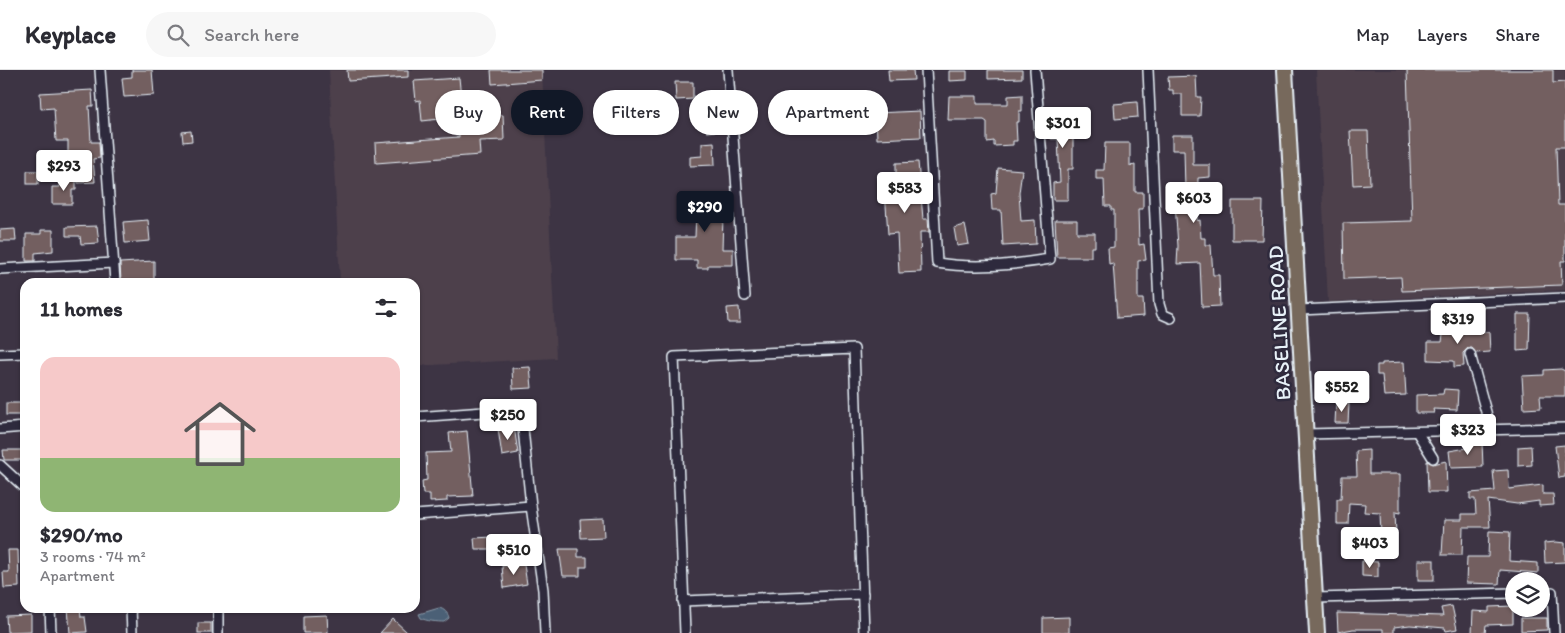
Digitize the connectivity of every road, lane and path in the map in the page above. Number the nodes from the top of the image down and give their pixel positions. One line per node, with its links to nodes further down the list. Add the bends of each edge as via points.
1 (100, 70): 7 (street)
2 (728, 70): 10 (street)
3 (926, 70): 4 (street, via 937,262 965,267 1050,259)
4 (1035, 70)
5 (1148, 70): 13 (street, via 1159,304 1162,314)
6 (1285, 70): 12 (main road, BASELINE ROAD)
7 (114, 263): 8 (street); 9 (street)
8 (0, 269)
9 (115, 278)
10 (745, 296)
11 (1565, 298): 12 (street)
12 (1299, 310): 23 (main road, BASELINE ROAD)
13 (1171, 318)
14 (20, 353): 15 (street)
15 (0, 354)
16 (1470, 354): 21 (street)
17 (420, 417): 27 (street, via 496,410 512,410 518,414 525,438)
18 (20, 427): 19 (street)
19 (0, 428)
20 (1565, 428): 21 (street)
21 (1491, 430): 22 (street)
22 (1417, 432): 23 (street); 24 (street)
23 (1306, 434): 32 (main road, BASELINE ROAD)
24 (1433, 458)
25 (0, 465): 26 (street)
26 (20, 483)
27 (531, 506): 28 (street); 40 (street, via 543,590)
28 (420, 515)
29 (1550, 592): 44 (street)
30 (1505, 593): 32 (street)
31 (863, 594): 33 (street); 33 (street, via 854,349 674,356); 42 (street)
32 (1315, 598): 43 (main road, BASELINE ROAD)
33 (683, 601): 41 (street)
34 (50, 613): 37 (street)
35 (131, 613): 38 (street)
36 (218, 613): 39 (street)
37 (51, 633)
38 (132, 633)
39 (218, 633)
40 (545, 633)
41 (684, 633)
42 (864, 633)
43 (1317, 633)
44 (1554, 633)

